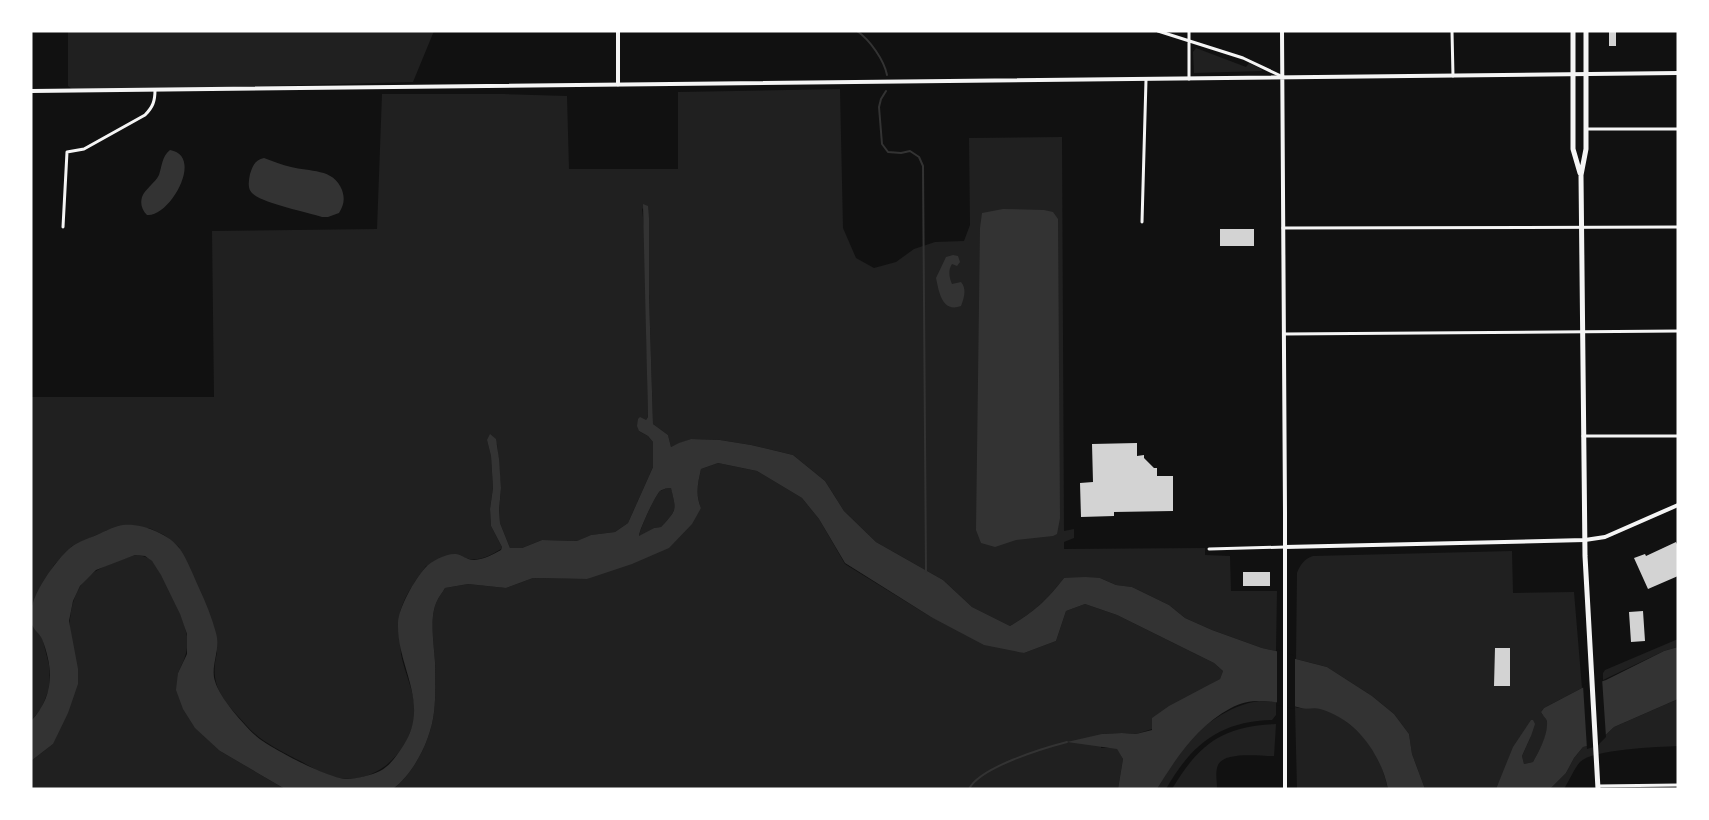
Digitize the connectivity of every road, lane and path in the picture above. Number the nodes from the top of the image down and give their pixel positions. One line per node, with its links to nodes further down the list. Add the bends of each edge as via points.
1 (618, 31): 16 (street)
2 (1158, 31): 8 (street)
3 (1188, 31): 8 (street)
4 (1282, 31): 13 (street)
5 (1452, 31): 12 (street)
6 (1573, 31): 10 (highway)
7 (1586, 31): 11 (highway)
8 (1188, 42): 13 (street, via 1243,58); 14 (street)
9 (1678, 73): 11 (street)
10 (1573, 75): 11 (street); 12 (street); 21 (highway, via 1573,149)
11 (1586, 75): 19 (highway)
12 (1453, 76): 13 (street)
13 (1282, 77): 14 (street); 26 (street)
14 (1189, 79): 15 (street)
15 (1146, 80): 16 (street); 22 (street)
16 (618, 85): 17 (street)
17 (154, 90): 18 (street); 23 (street, via 155,100 145,114 84,149 67,152)
18 (31, 91)
19 (1586, 129): 20 (street); 21 (highway)
20 (1678, 129)
21 (1581, 175): 24 (highway)
22 (1142, 222)
23 (63, 227)
24 (1581, 227): 25 (street); 26 (street); 28 (highway)
25 (1678, 227)
26 (1283, 228): 29 (street)
27 (1678, 331): 28 (street)
28 (1582, 332): 29 (street); 30 (highway)
29 (1284, 334): 34 (street)
30 (1583, 436): 31 (street); 33 (highway)
31 (1678, 436)
32 (1678, 505): 33 (street, via 1605,537)
33 (1585, 540): 34 (street); 37 (highway)
34 (1285, 547): 35 (street); 38 (street)
35 (1209, 549)
36 (1678, 785): 37 (street)
37 (1598, 788)
38 (1285, 789)

